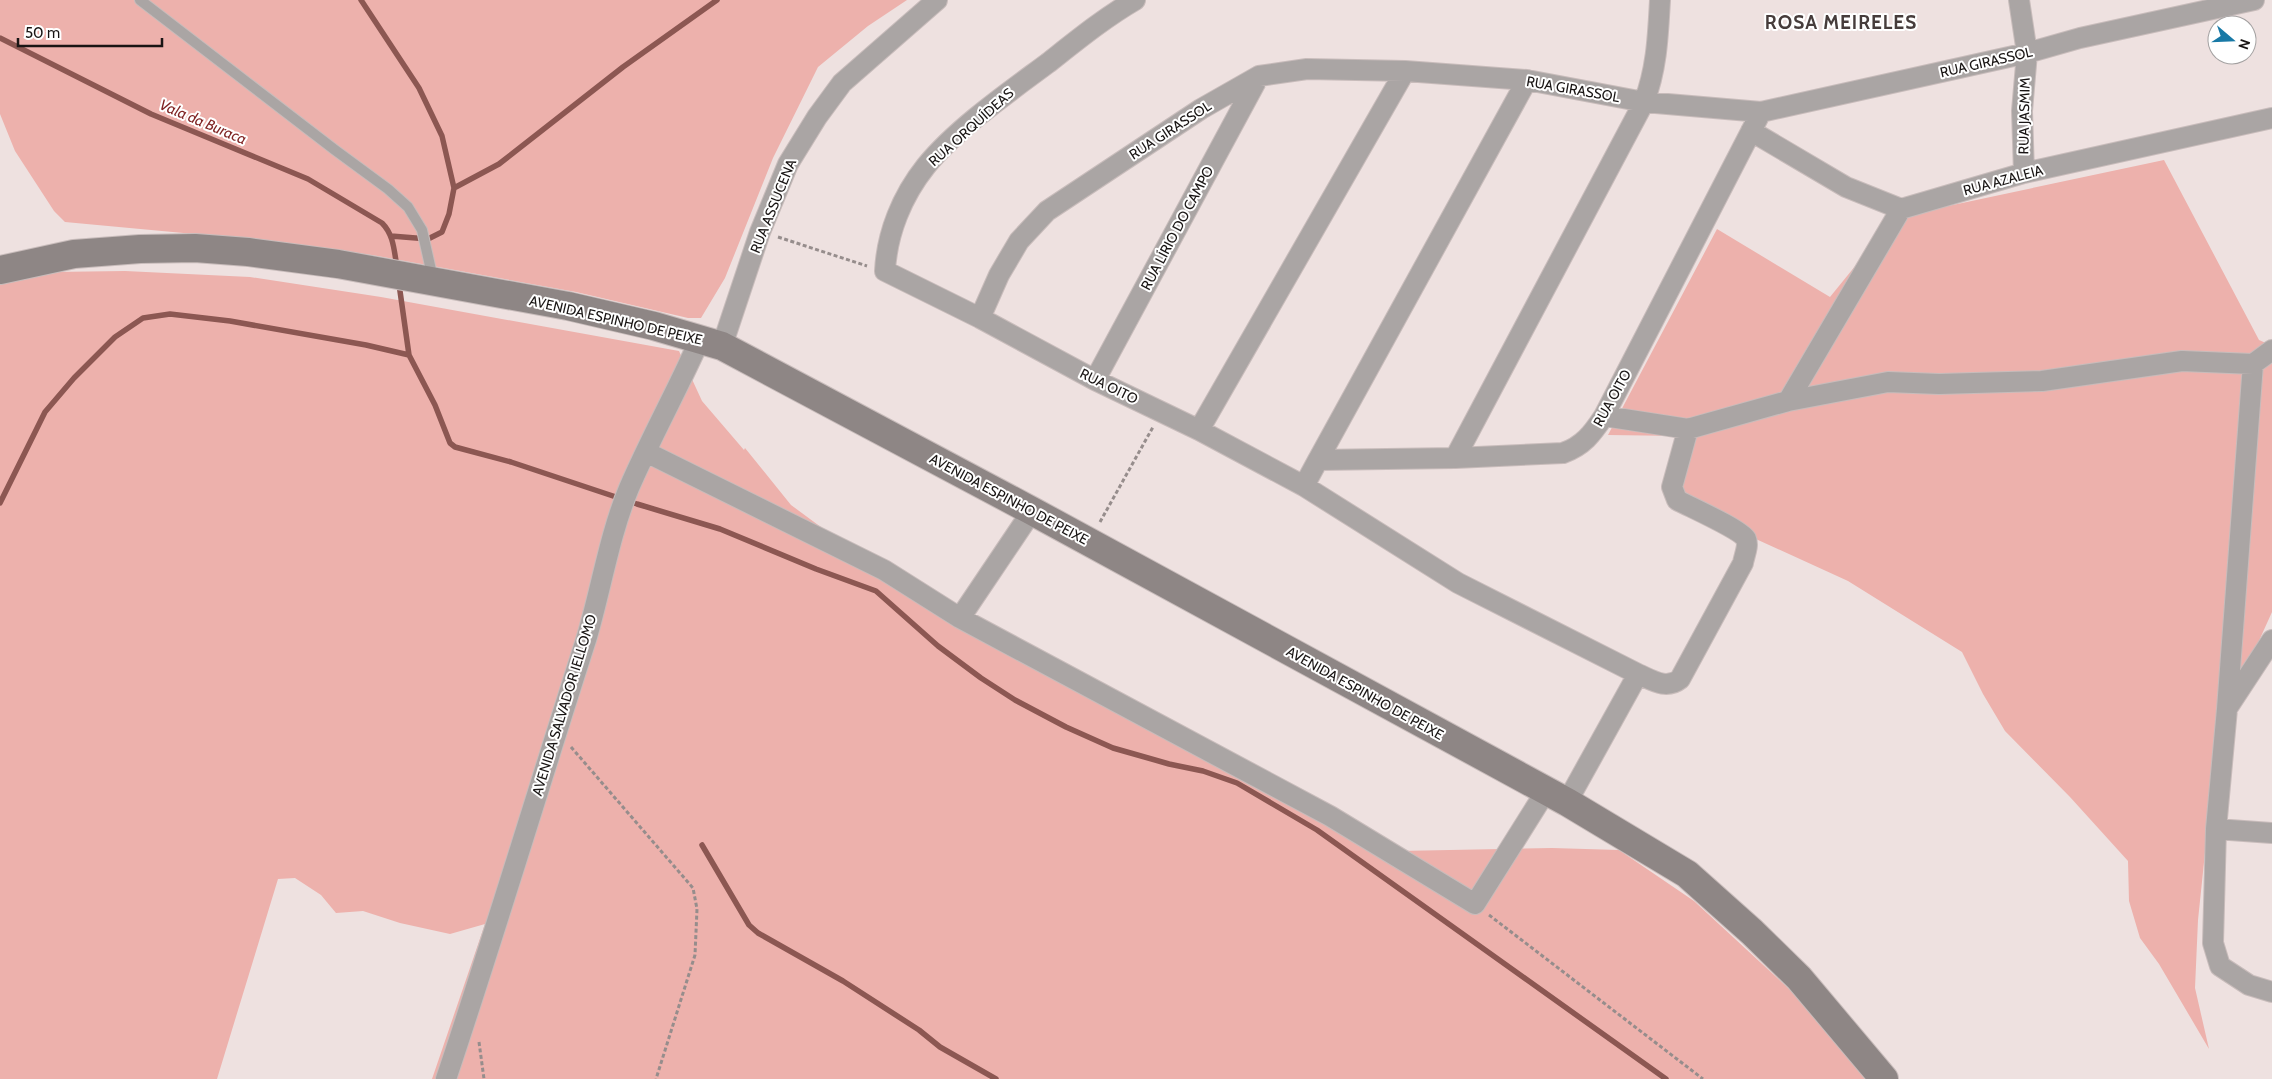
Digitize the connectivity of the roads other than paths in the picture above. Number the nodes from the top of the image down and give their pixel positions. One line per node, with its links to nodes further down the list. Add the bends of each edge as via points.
1 (140, 0): 18 (lane, via 408,207 422,230)
2 (937, 0): 21 (street, RUA ASSUCENA, via 842,83 817,117 788,164)
3 (1135, 0): 19 (street, RUA ORQUÍDEAS, via 1013,89 926,166 912,186 890,231 884,271)
4 (1660, 0): 11 (street, via 1657,53)
5 (2019, 0): 7 (street, RUA JASMIM)
6 (2254, 0): 7 (street, RUA GIRASSOL, via 2080,38)
7 (2027, 53): 12 (street, RUA GIRASSOL); 15 (street, RUA JASMIM, via 2022,111)
8 (1406, 71): 9 (street, RUA GIRASSOL, via 1307,69); 10 (street, RUA GIRASSOL); 28 (street)
9 (1259, 76): 20 (street, RUA GIRASSOL, via 1201,109 1046,211 1019,241); 24 (street, RUA LÍRIO DO CAMPO)
10 (1527, 80): 11 (street, RUA GIRASSOL); 31 (street)
11 (1644, 102): 12 (street, RUA GIRASSOL); 30 (street)
12 (1761, 112): 14 (street, RUA OITO)
13 (2272, 118): 15 (street, RUA AZALEIA)
14 (1751, 131): 16 (street, via 1846,187); 26 (street, RUA OITO)
15 (2024, 174): 16 (street, RUA AZALEIA)
16 (1901, 209): 25 (street)
17 (0, 270): 18 (street, AVENIDA ESPINHO DE PEIXE, via 74,254 195,248 338,264)
18 (434, 283): 21 (street, AVENIDA ESPINHO DE PEIXE, via 568,306)
19 (914, 287): 20 (street, RUA OITO)
20 (980, 318): 24 (street, RUA OITO)
21 (711, 342): 29 (street, AVENIDA SALVADOR IELLOMO, via 678,388); 33 (street, AVENIDA ESPINHO DE PEIXE)
22 (2272, 350): 23 (street)
23 (2252, 364): 25 (street, via 2182,361 2042,381 1888,382); 37 (street)
24 (1095, 380): 28 (street, RUA OITO)
25 (1788, 401): 27 (street)
26 (1604, 416): 27 (street); 30 (street, RUA OITO, via 1590,437 1577,448 1563,453)
27 (1688, 429): 36 (street, RUA OITO, via 1672,487 1674,496 1738,532 1747,544 1742,563 1680,679 1670,685 1661,684)
28 (1200, 430): 32 (street, RUA OITO)
29 (646, 452): 34 (street, via 884,570); 42 (street, AVENIDA SALVADOR IELLOMO, via 621,511 586,638)
30 (1454, 458): 31 (street, RUA OITO)
31 (1318, 460): 32 (street)
32 (1304, 486): 36 (street, RUA OITO, via 1458,583)
33 (1032, 511): 34 (street); 38 (street, AVENIDA ESPINHO DE PEIXE)
34 (960, 618): 38 (street, via 1330,816 1475,904)
35 (2272, 640): 37 (street)
36 (1638, 674): 38 (street)
37 (2227, 709): 39 (street)
38 (1556, 796): 43 (street, AVENIDA ESPINHO DE PEIXE, via 1687,874 1714,897 1799,978)
39 (2216, 829): 40 (street); 41 (street, via 2213,943 2216,955 2220,966 2235,978 2249,986)
40 (2272, 833)
41 (2272, 992)
42 (446, 1079)
43 (1884, 1079)

